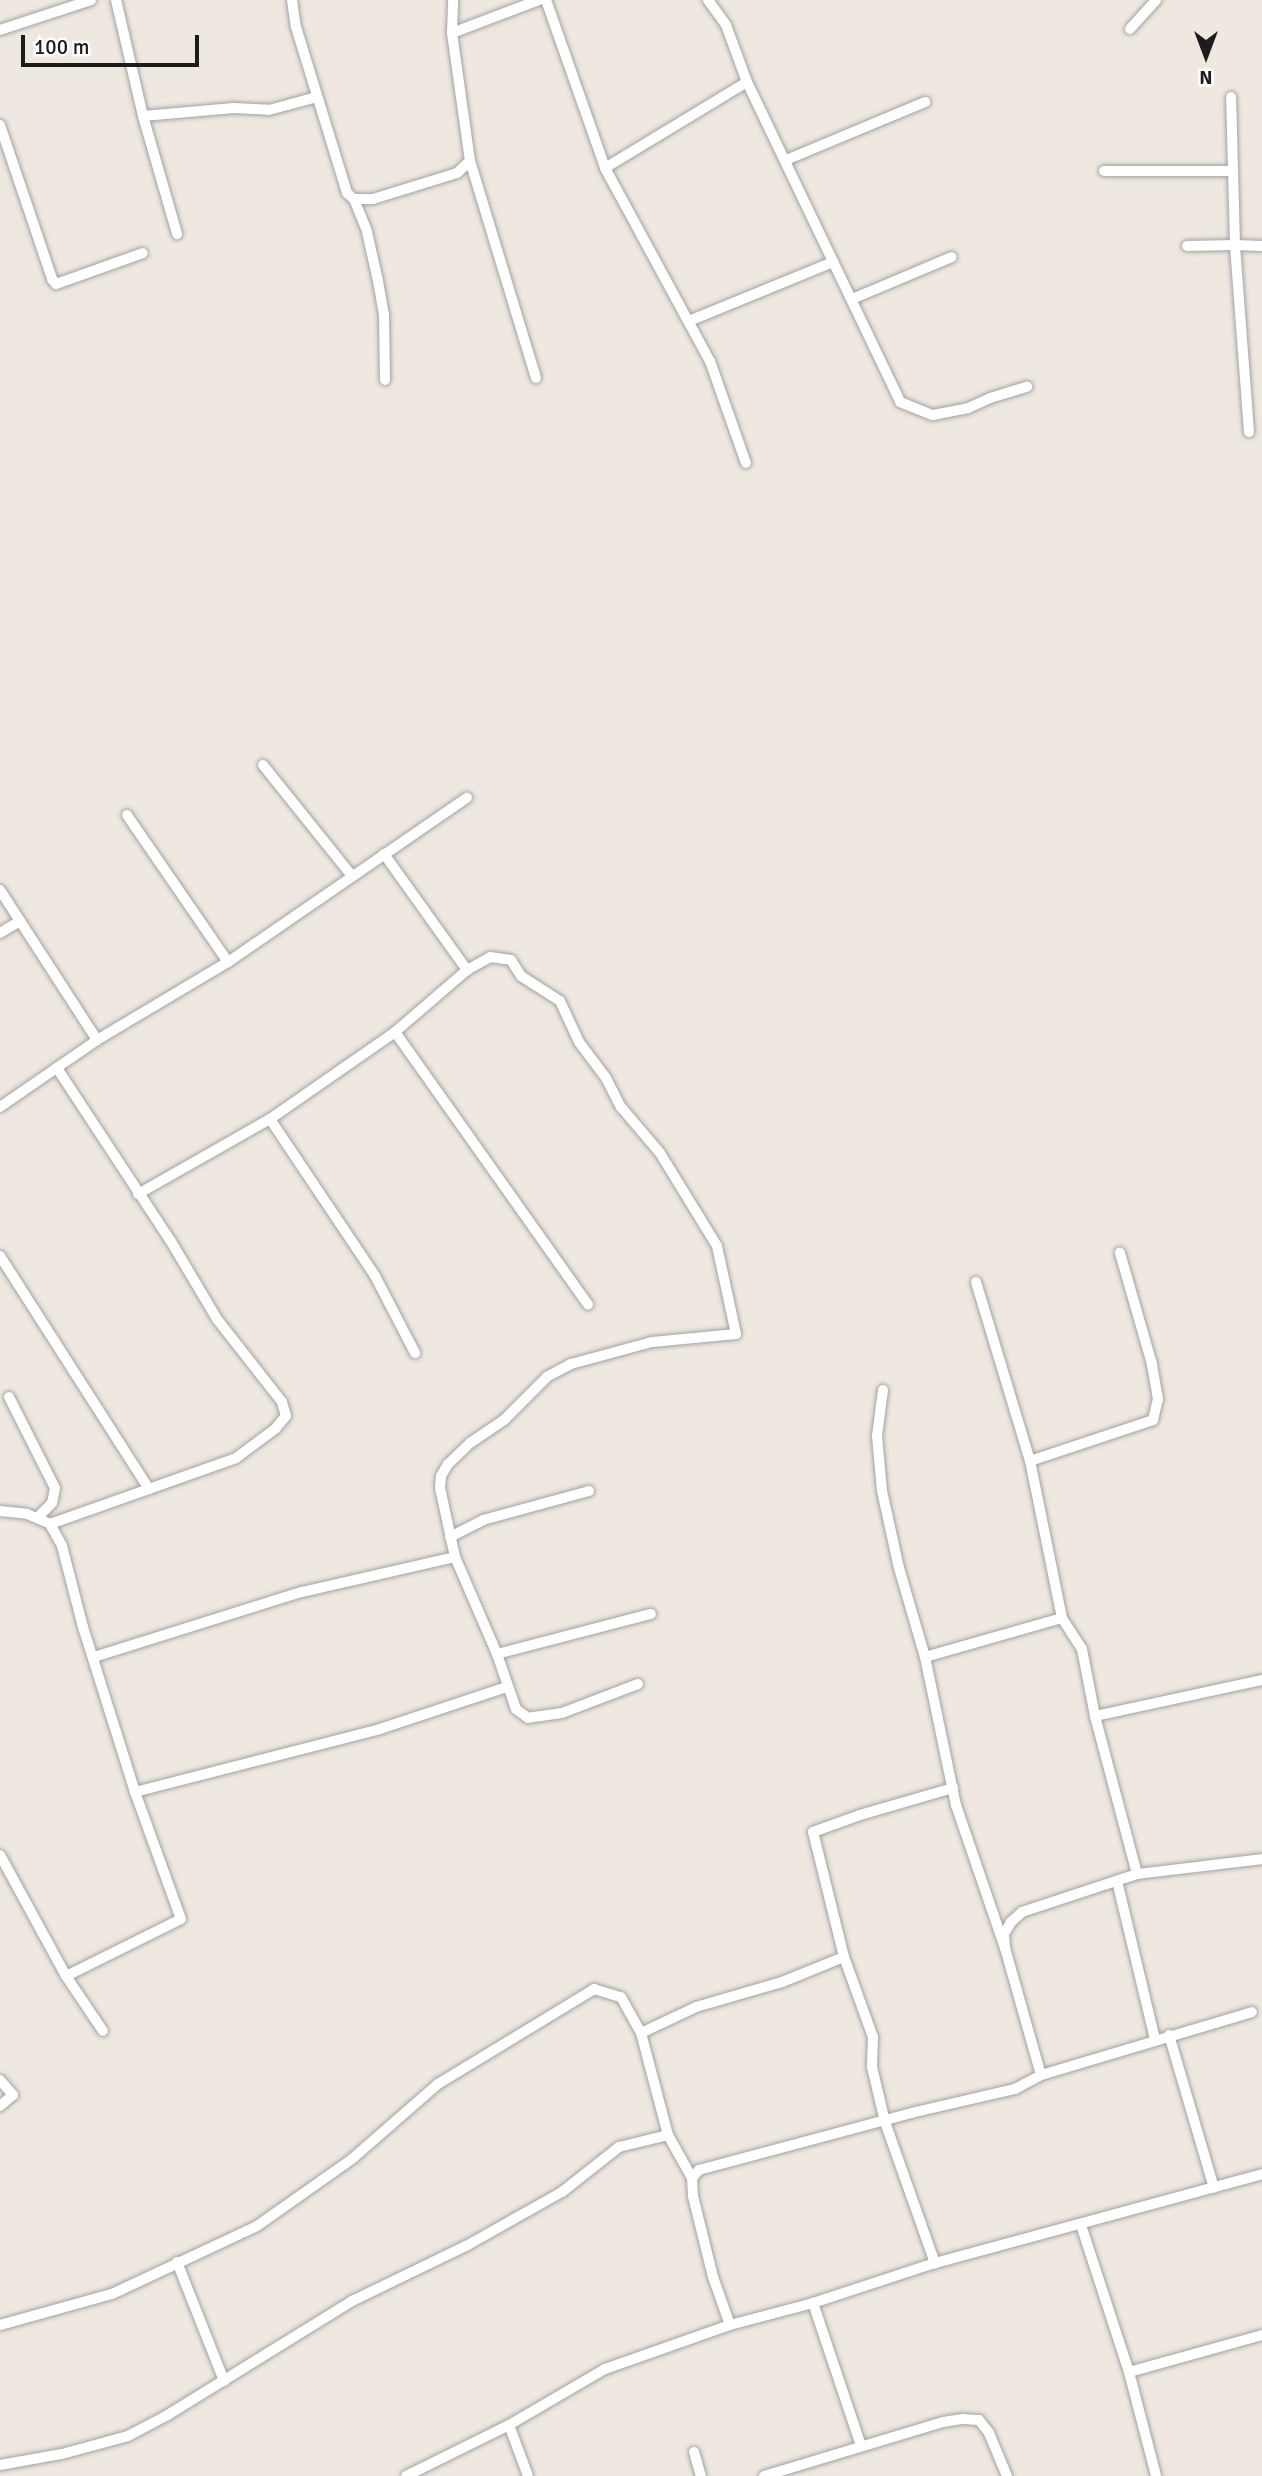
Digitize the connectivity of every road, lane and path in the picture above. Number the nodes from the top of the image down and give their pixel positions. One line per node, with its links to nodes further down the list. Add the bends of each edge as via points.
1 (91, 0): 10 (street)
2 (116, 0): 16 (street)
3 (292, 0): 13 (street)
4 (453, 0): 11 (street)
5 (539, 0): 11 (street)
6 (545, 0): 20 (street)
7 (708, 0): 12 (street, via 726,25)
8 (1156, 0): 9 (street)
9 (1130, 29)
10 (0, 30)
11 (452, 33): 19 (street)
12 (747, 82): 18 (street); 20 (street)
13 (317, 97): 16 (street, via 268,110 234,108); 23 (street, via 342,182)
14 (1230, 97): 22 (street)
15 (925, 102): 18 (street)
16 (143, 116): 24 (street)
17 (0, 125): 28 (street, via 56,284)
18 (786, 160): 30 (street)
19 (470, 161): 23 (street, via 457,173 373,198); 33 (street)
20 (605, 168): 32 (street)
21 (1104, 171): 22 (street)
22 (1233, 171): 25 (street)
23 (354, 199): 34 (street, via 384,314)
24 (177, 234)
25 (1235, 245): 26 (street); 27 (street); 36 (street)
26 (1187, 246)
27 (1262, 246)
28 (143, 253)
29 (952, 257): 31 (street)
30 (833, 262): 31 (street); 32 (street)
31 (852, 299): 35 (street, via 900,402 933,415)
32 (689, 321): 37 (street, via 710,361)
33 (536, 379)
34 (385, 380)
35 (1027, 387)
36 (1249, 432)
37 (746, 463)
38 (263, 765): 42 (street)
39 (467, 798): 41 (street)
40 (127, 815): 46 (street)
41 (384, 854): 42 (street); 47 (street)
42 (352, 876): 46 (street)
43 (0, 890): 44 (street)
44 (20, 921): 45 (street); 49 (street)
45 (0, 933)
46 (228, 962): 49 (street)
47 (467, 970): 48 (street); 67 (street, via 490,957 512,960 521,976 560,1001 579,1042 621,1107 660,1153 717,1246 736,1334 652,1342 571,1364 547,1377 504,1420 448,1464 440,1488)
48 (395, 1032): 52 (street); 57 (street)
49 (97, 1040): 50 (street)
50 (57, 1068): 51 (street); 53 (street)
51 (0, 1107)
52 (270, 1119): 53 (street); 58 (street, via 374,1276)
53 (138, 1194): 62 (street, via 217,1319 286,1408 286,1416 275,1429 236,1458)
54 (1119, 1253): 61 (street, via 1152,1364 1158,1399 1153,1420)
55 (0, 1256): 62 (street)
56 (976, 1282): 61 (street)
57 (588, 1305)
58 (415, 1353)
59 (883, 1390): 73 (street, via 877,1436 882,1491)
60 (9, 1397): 65 (street, via 55,1488 52,1503)
61 (1030, 1461): 70 (street)
62 (149, 1489): 66 (street)
63 (589, 1491): 67 (street, via 483,1520)
64 (0, 1511): 65 (street)
65 (37, 1518): 66 (street)
66 (50, 1524): 72 (street, via 62,1546)
67 (450, 1537): 68 (street)
68 (455, 1557): 71 (street); 72 (street, via 302,1592)
69 (651, 1614): 71 (street)
70 (1062, 1618): 73 (street); 77 (street, via 1082,1649)
71 (497, 1654): 76 (street)
72 (94, 1657): 79 (street)
73 (925, 1657): 78 (street)
74 (1262, 1680): 77 (street)
75 (638, 1684): 76 (street, via 541,1718 528,1718 516,1709)
76 (507, 1687): 79 (street, via 380,1729)
77 (1095, 1716): 82 (street)
78 (953, 1788): 84 (street); 85 (street, via 813,1832)
79 (135, 1792): 86 (street, via 181,1919)
80 (0, 1855): 86 (street)
81 (1262, 1859): 82 (street)
82 (1137, 1874): 83 (street)
83 (1117, 1881): 84 (street, via 1022,1912 1004,1934); 91 (street)
84 (1005, 1948): 92 (street)
85 (844, 1957): 89 (street, via 782,1982 696,2007); 95 (street, via 873,2037 872,2067)
86 (66, 1976): 88 (street)
87 (1252, 2012): 90 (street)
88 (103, 2031)
89 (642, 2033): 96 (street); 101 (street, via 621,1997 594,1989 438,2084 352,2159 257,2226)
90 (1169, 2035): 91 (street); 99 (street)
91 (1154, 2039): 92 (street)
92 (1041, 2075): 95 (street, via 1015,2089)
93 (0, 2080): 94 (street, via 13,2095)
94 (0, 2106)
95 (885, 2122): 98 (street, via 699,2170); 102 (street)
96 (668, 2135): 98 (street); 108 (street, via 619,2147 562,2192 466,2246 352,2301)
97 (1262, 2174): 99 (street)
98 (692, 2178): 105 (street, via 708,2260)
99 (1214, 2188): 100 (street)
100 (1081, 2225): 102 (street); 107 (street)
101 (177, 2262): 104 (street, via 112,2294); 108 (street)
102 (934, 2263): 103 (street)
103 (813, 2303): 105 (street); 110 (street)
104 (0, 2325)
105 (730, 2325): 109 (street, via 605,2369)
106 (1262, 2335): 107 (street)
107 (1129, 2372): 118 (street)
108 (223, 2381): 112 (street, via 128,2436)
109 (509, 2425): 113 (street); 114 (street)
110 (862, 2446): 116 (street); 117 (street, via 943,2422 979,2420 996,2444)
111 (694, 2452): 115 (street)
112 (0, 2465)
113 (407, 2476)
114 (528, 2476)
115 (701, 2476)
116 (764, 2476)
117 (1007, 2476)
118 (1156, 2476)

